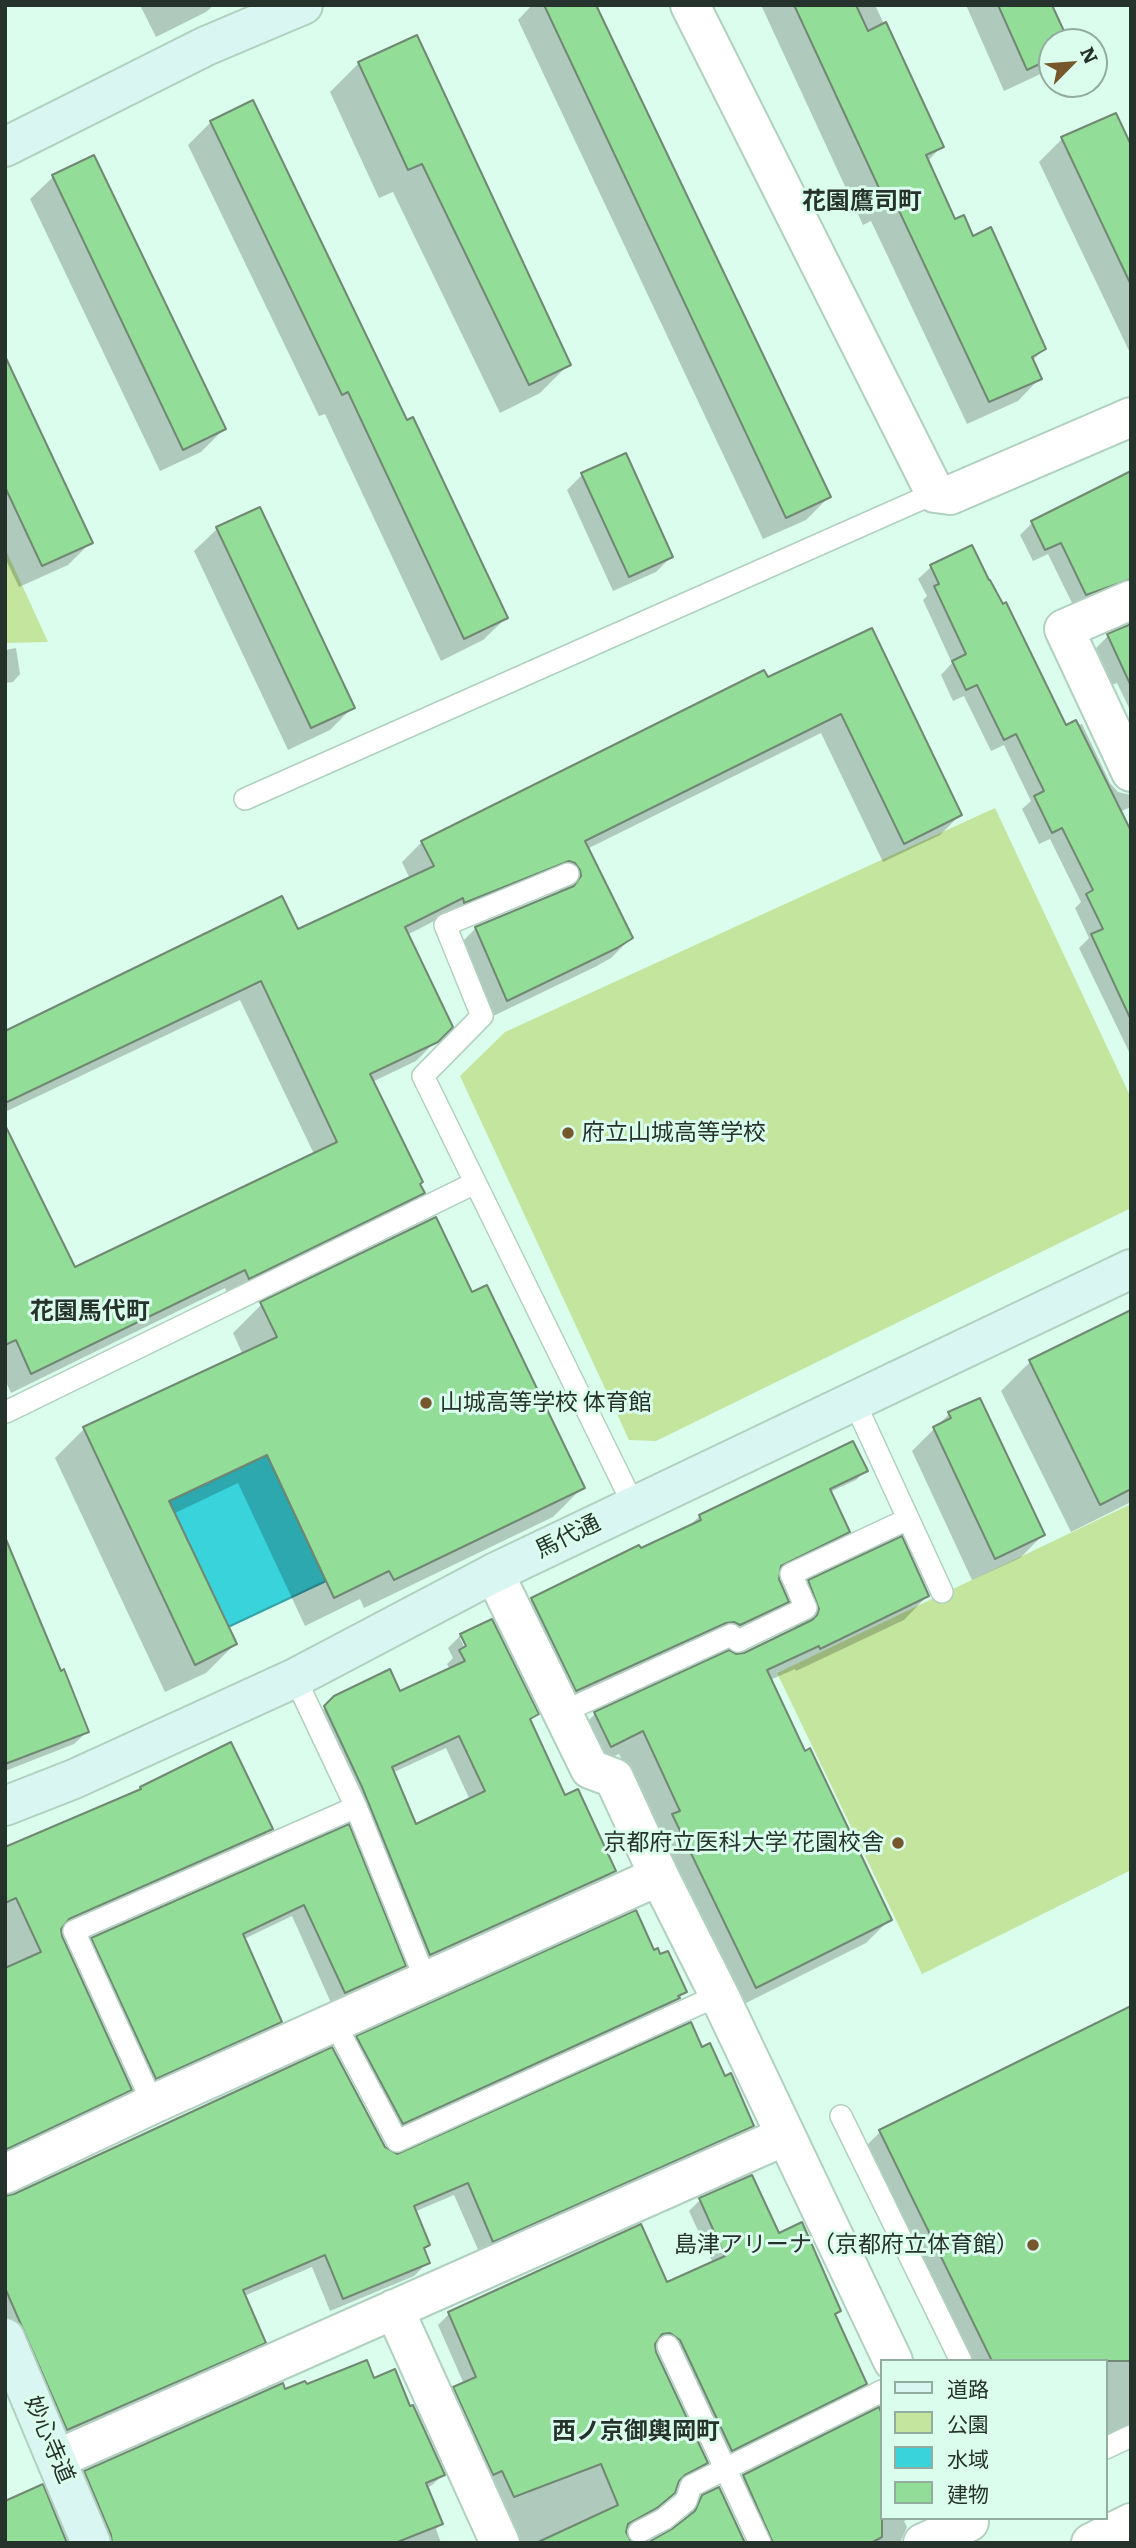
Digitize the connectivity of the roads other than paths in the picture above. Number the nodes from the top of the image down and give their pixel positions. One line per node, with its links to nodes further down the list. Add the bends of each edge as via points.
1 (303, 5): 3 (street, via 206,46)
2 (690, 5): 5 (street)
3 (5, 147)
4 (1131, 417): 5 (street, via 950,495)
5 (935, 493): 8 (lane)
6 (1131, 600): 7 (street, via 1064,629)
7 (1131, 772)
8 (245, 799)
9 (568, 874): 10 (lane, via 445,925 482,1016 423,1076)
10 (475, 1183): 13 (lane); 14 (lane)
11 (1131, 1269): 12 (street, 馬代通)
12 (854, 1401): 14 (street, 馬代通); 15 (lane)
13 (5, 1410)
14 (634, 1506): 16 (street, 馬代通)
15 (908, 1520): 17 (lane); 19 (lane, via 791,1574 806,1608 737,1641 731,1635)
16 (494, 1573): 18 (street, 馬代通); 19 (street)
17 (942, 1592)
18 (295, 1678): 20 (street, 馬代通); 21 (lane)
19 (563, 1712): 22 (street, via 590,1769 614,1779)
20 (5, 1806)
21 (356, 1807): 23 (lane); 26 (lane, via 74,1931)
22 (659, 1876): 23 (street); 24 (street)
23 (426, 1981): 25 (street)
24 (719, 1995): 25 (lane, via 397,2141); 28 (street)
25 (334, 2022): 26 (street)
26 (153, 2104): 29 (street)
27 (841, 2116): 34 (lane)
28 (785, 2136): 30 (street); 33 (street)
29 (5, 2174)
30 (394, 2309): 38 (street); 44 (street)
31 (5, 2338): 38 (street, 妙心寺道)
32 (668, 2346): 39 (lane)
33 (891, 2359)
34 (960, 2359)
35 (880, 2392): 39 (lane)
36 (1131, 2436): 37 (lane)
37 (1108, 2447)
38 (57, 2459): 43 (street, 妙心寺道)
39 (726, 2469): 42 (lane, via 691,2486 686,2501); 45 (lane)
40 (1131, 2523): 47 (street)
41 (972, 2528): 46 (street)
42 (639, 2532)
43 (91, 2543)
44 (500, 2543)
45 (760, 2543)
46 (923, 2543)
47 (1091, 2543)

